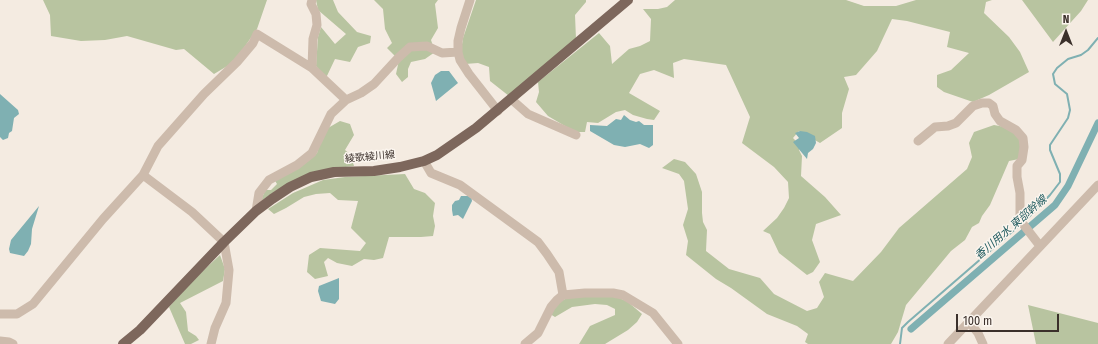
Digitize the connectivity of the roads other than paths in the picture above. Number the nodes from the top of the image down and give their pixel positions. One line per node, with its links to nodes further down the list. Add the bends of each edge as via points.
1 (312, 0): 5 (street, via 317,25 313,39)
2 (470, 0): 4 (street)
3 (628, 0): 6 (main road, 綾歌綾川線)
4 (458, 52): 7 (street, via 442,53 427,46 410,47 374,84); 8 (street, via 469,74)
5 (312, 68): 7 (street); 12 (street, via 257,34 237,62 204,94 158,146)
6 (511, 99): 8 (main road, 綾歌綾川線); 9 (street, via 528,114)
7 (346, 100): 14 (street, via 331,114 312,153 297,165 269,180 259,193)
8 (498, 110): 11 (main road, 綾歌綾川線, via 459,140)
9 (576, 135)
10 (918, 141): 16 (street, via 935,127 956,123 973,106 990,103 1000,121 1016,130 1023,138 1022,160 1017,166 1020,220)
11 (424, 161): 14 (main road, 綾歌綾川線, via 374,171 334,172 311,177 290,187); 17 (street, via 431,173 460,185 538,242 559,272)
12 (143, 175): 15 (street, via 192,212); 18 (street, via 33,304 17,314)
13 (1098, 185): 16 (street)
14 (256, 211): 15 (main road, 綾歌綾川線)
15 (224, 242): 22 (main road, 綾歌綾川線, via 140,330); 23 (street, via 229,270 226,303)
16 (1040, 246): 19 (street)
17 (563, 295): 24 (street, via 551,307 538,333); 25 (street, via 623,295 653,313)
18 (0, 314)
19 (969, 322): 26 (street); 27 (street)
20 (0, 340): 21 (street)
21 (13, 344)
22 (123, 344)
23 (211, 344)
24 (525, 344)
25 (678, 344)
26 (948, 344)
27 (983, 344)

